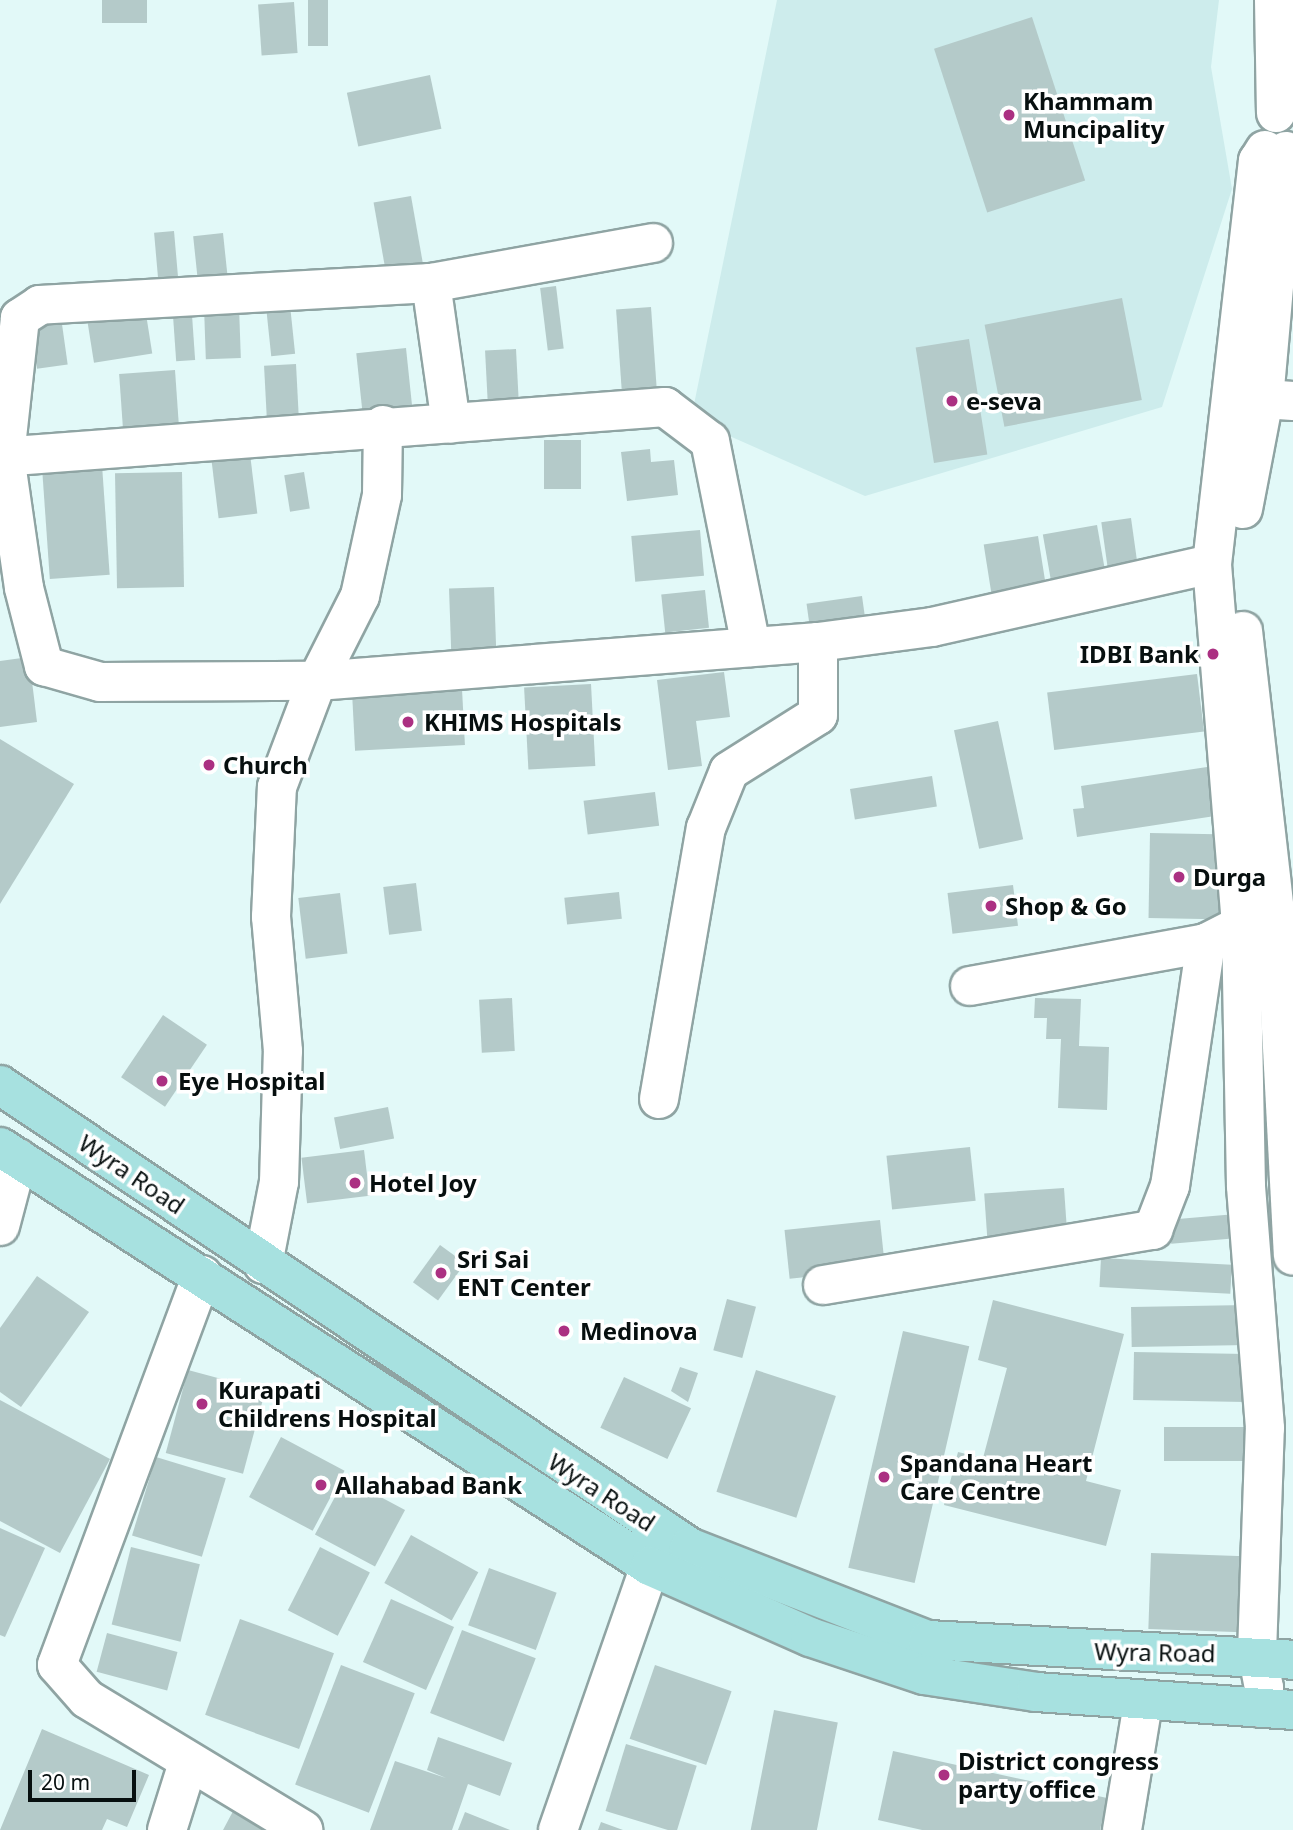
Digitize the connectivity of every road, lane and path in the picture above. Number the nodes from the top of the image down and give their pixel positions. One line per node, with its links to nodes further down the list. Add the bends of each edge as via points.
1 (1274, 0): 2 (street)
2 (1283, 136): 5 (street); 9 (street, via 1258,161)
3 (653, 243): 4 (street)
4 (430, 283): 6 (street); 8 (street, via 40,305 20,318)
5 (1279, 400): 20 (street, via 1234,554 1275,914)
6 (451, 424): 7 (street); 11 (street, via 665,407 683,415 710,441)
7 (383, 425): 8 (street); 12 (street, via 382,495 360,596)
8 (3, 457): 12 (street, via 24,588 44,666 100,682)
9 (1212, 564): 10 (street, via 932,626); 13 (street)
10 (818, 642): 11 (street); 17 (street, via 818,715 729,771 706,828)
11 (751, 647): 12 (street)
12 (317, 681): 21 (street, via 277,787 271,917 282,1077 279,1182)
13 (1241, 925): 14 (street); 27 (street, via 1245,1172 1265,1428)
14 (1206, 943): 15 (street); 23 (street, via 1170,1186 1153,1230)
15 (970, 986)
16 (0, 1085): 21 (main road, Wyra Road)
17 (659, 1099)
18 (9, 1152): 19 (street); 22 (main road, Wyra Road)
19 (0, 1226)
20 (1293, 1256)
21 (262, 1264): 24 (main road, Wyra Road)
22 (202, 1275): 25 (main road, Wyra Road); 30 (street, via 57,1665 69,1686)
23 (823, 1285)
24 (407, 1362): 25 (main road); 27 (main road, Wyra Road, via 642,1520 690,1547 844,1612 928,1640)
25 (382, 1392): 26 (main road, Wyra Road)
26 (650, 1566): 28 (main road, Wyra Road, via 810,1637 924,1675); 33 (street)
27 (1275, 1657): 29 (street)
28 (1143, 1703): 29 (main road, Wyra Road); 34 (street)
29 (1277, 1709)
30 (188, 1763): 31 (street); 32 (street)
31 (167, 1830)
32 (303, 1830)
33 (558, 1830)
34 (1122, 1830)

